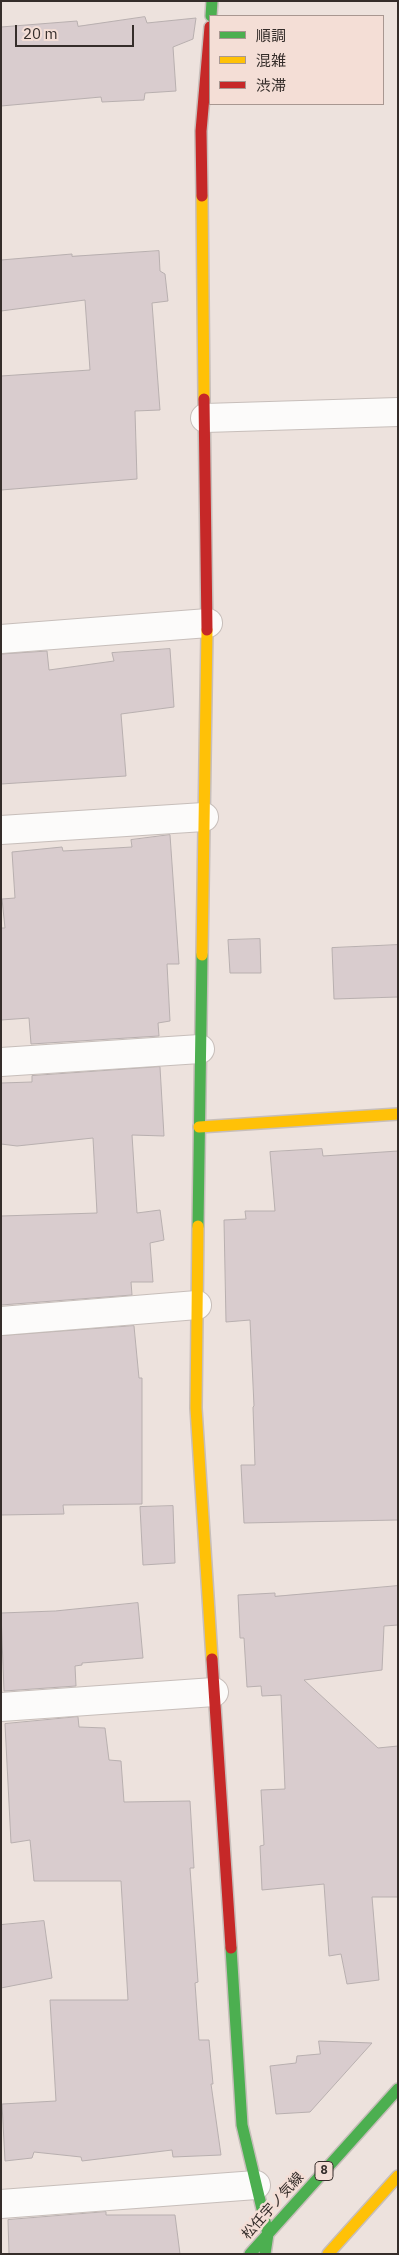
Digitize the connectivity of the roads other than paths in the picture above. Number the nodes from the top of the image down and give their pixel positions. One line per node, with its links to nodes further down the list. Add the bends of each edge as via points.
1 (212, 1): 2 (street)
2 (211, 15)
3 (209, 39): 5 (street, via 201,131)
4 (398, 412): 5 (street)
5 (205, 418): 6 (street)
6 (208, 623): 7 (street); 8 (street)
7 (1, 639)
8 (204, 817): 9 (street); 10 (street)
9 (1, 830)
10 (200, 1049): 11 (street); 13 (street)
11 (1, 1062)
12 (398, 1114): 13 (street)
13 (200, 1127): 14 (street)
14 (197, 1305): 15 (street); 16 (street, via 196,1408)
15 (1, 1321)
16 (214, 1692): 17 (street); 20 (street, via 242,2125)
17 (1, 1707)
18 (398, 2089): 22 (street, 松任宇ノ気線 / 8)
19 (398, 2176): 25 (street)
20 (256, 2185): 21 (street); 22 (street)
21 (1, 2204)
22 (268, 2234): 23 (street, 松任宇ノ気線 / 8); 24 (street)
23 (250, 2254)
24 (265, 2254)
25 (328, 2254)

